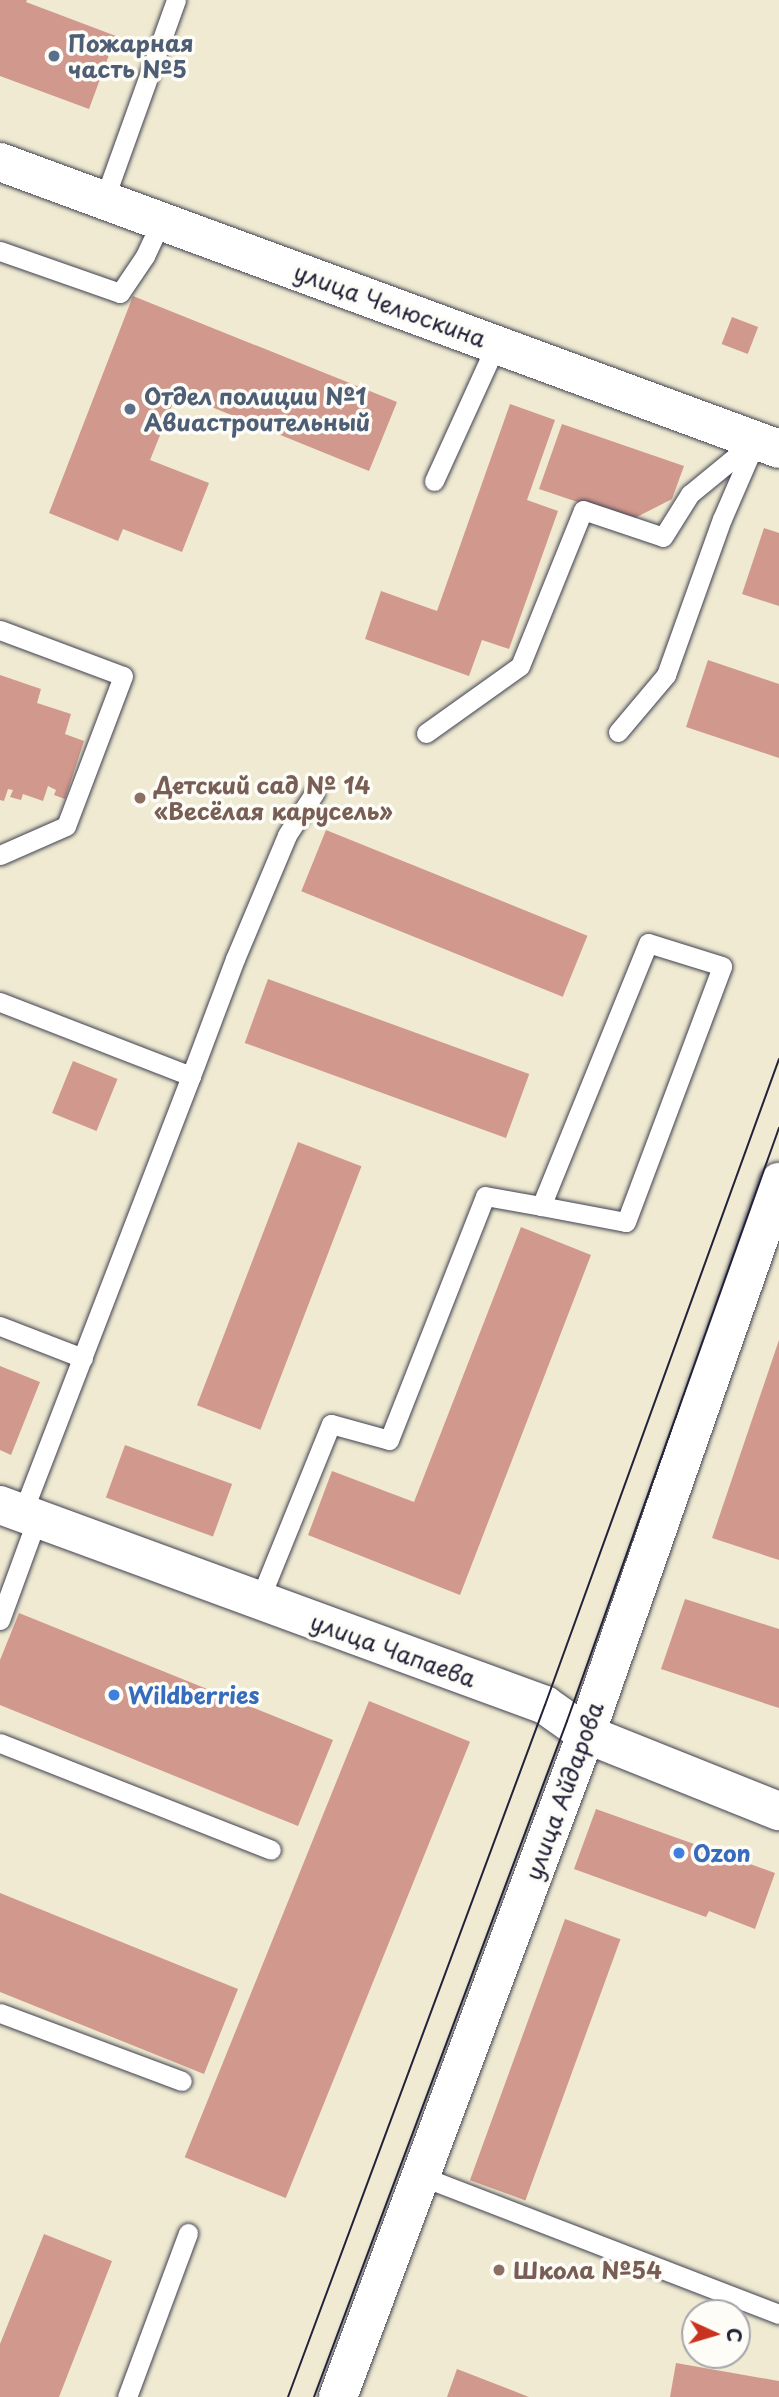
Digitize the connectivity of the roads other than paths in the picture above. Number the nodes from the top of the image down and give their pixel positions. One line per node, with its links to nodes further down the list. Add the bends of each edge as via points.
1 (176, 0): 3 (lane)
2 (0, 162): 3 (street, улица Челюскина)
3 (104, 200): 4 (street, улица Челюскина)
4 (161, 221): 5 (lane, via 120,293); 6 (street, улица Челюскина)
5 (0, 251)
6 (496, 345): 7 (street, улица Челюскина); 8 (lane)
7 (767, 445): 10 (lane, via 717,531 666,675); 11 (lane, via 690,494 663,537 583,510 520,666)
8 (434, 481)
9 (0, 630): 13 (lane, via 122,676 66,826)
10 (618, 732)
11 (426, 733)
12 (315, 792): 15 (lane, via 287,835)
13 (0, 855)
14 (0, 1002): 15 (lane)
15 (191, 1076): 19 (lane)
16 (779, 1182): 23 (street, улица Айдарова)
17 (541, 1206): 17 (lane, via 626,1223 722,966 648,943); 21 (lane, via 485,1196 389,1440 331,1424)
18 (0, 1326): 19 (lane)
19 (83, 1358): 20 (lane)
20 (20, 1513): 21 (street, улица Чапаева); 22 (lane)
21 (259, 1601): 23 (street, улица Чапаева, via 545,1706)
22 (0, 1620)
23 (586, 1734): 25 (street, улица Чапаева); 29 (street, улица Айдарова)
24 (0, 1743): 26 (lane)
25 (779, 1811)
26 (271, 1850)
27 (0, 2013): 28 (lane)
28 (182, 2081)
29 (421, 2176): 31 (lane); 33 (street, улица Айдарова)
30 (188, 2233): 32 (lane)
31 (779, 2314)
32 (127, 2397)
33 (338, 2397)

